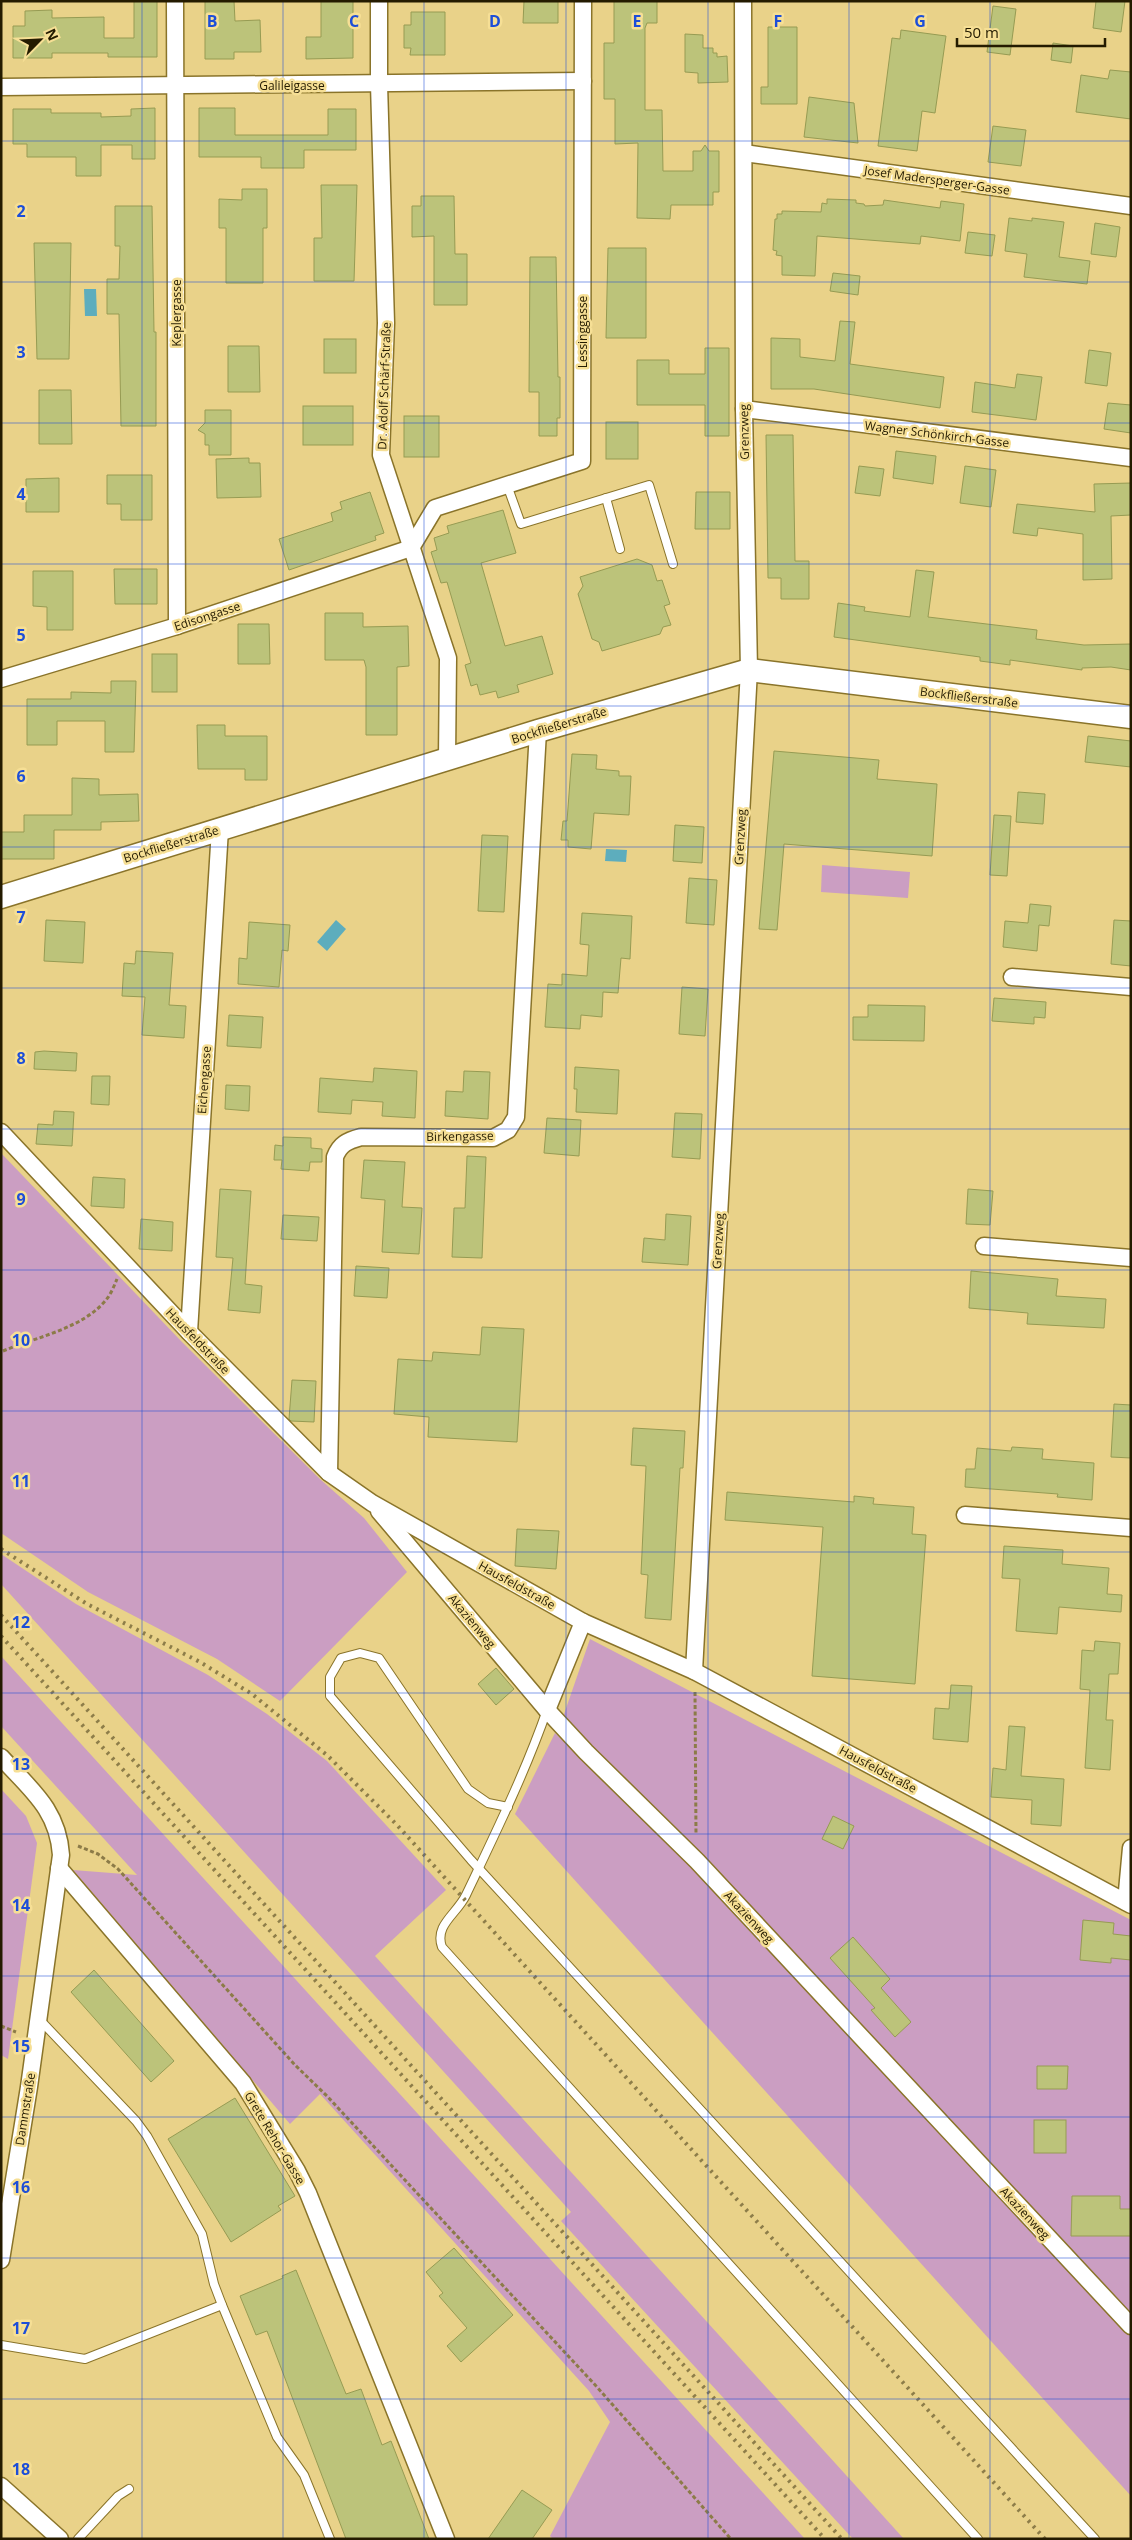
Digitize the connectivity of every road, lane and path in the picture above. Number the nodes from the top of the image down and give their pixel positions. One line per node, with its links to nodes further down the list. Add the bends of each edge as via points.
1 (175, 1): 7 (street, Keplergasse)
2 (379, 1): 6 (street, Dr. Adolf Schärf-Straße)
3 (583, 1): 5 (street, Lessinggasse)
4 (743, 1): 9 (street, Grenzweg)
5 (583, 81): 6 (street, Galileigasse); 13 (street, Lessinggasse, via 582,461)
6 (379, 84): 7 (street, Galileigasse); 15 (street, Dr. Adolf Schärf-Straße, via 386,323 381,455)
7 (176, 85): 8 (street, Galileigasse); 18 (street, Keplergasse)
8 (1, 87)
9 (744, 153): 10 (street, Josef Madersperger-Gasse); 11 (street, Grenzweg)
10 (1131, 206)
11 (744, 410): 12 (street, Wagner Schönkirch-Gasse); 19 (street, Grenzweg)
12 (1131, 458)
13 (507, 485): 14 (lane, via 521,524); 15 (street, Lessinggasse, via 435,508)
14 (606, 498): 16 (lane); 17 (lane, via 649,486)
15 (411, 548): 18 (street, Edisongasse); 23 (street, Dr. Adolf Schärf-Straße, via 448,658)
16 (620, 549)
17 (673, 564)
18 (177, 626): 20 (street, Edisongasse)
19 (749, 670): 21 (main road, Bockfließerstraße); 22 (main road, Bockfließerstraße); 39 (street, Grenzweg)
20 (1, 679)
21 (1131, 717)
22 (538, 731): 23 (main road, Bockfließerstraße); 34 (street, Birkengasse, via 516,1117 508,1130 493,1138 360,1137 344,1142 338,1149 334,1157)
23 (447, 759): 24 (main road, Bockfließerstraße)
24 (220, 829): 25 (main road, Bockfließerstraße); 32 (street, Eichengasse)
25 (1, 897)
26 (1012, 977): 27 (street)
27 (1131, 987)
28 (1, 1132): 31 (street, Hausfeldstraße)
29 (984, 1246): 30 (street)
30 (1131, 1258)
31 (124, 1264): 32 (street, Hausfeldstraße); 33 (path, via 106,1300 83,1319)
32 (189, 1332): 34 (street, Hausfeldstraße)
33 (3, 1351)
34 (329, 1473): 35 (street, Hausfeldstraße)
35 (372, 1503): 38 (street, Hausfeldstraße); 40 (street, Akazienweg)
36 (965, 1515): 37 (street)
37 (1131, 1528)
38 (583, 1622): 39 (street, Hausfeldstraße); 40 (street)
39 (694, 1671): 45 (path); 48 (street, Hausfeldstraße)
40 (547, 1710): 42 (lane); 45 (street, Akazienweg)
41 (1, 1757): 43 (street, via 49,1810)
42 (508, 1806): 47 (lane); 47 (lane, via 488,1803 468,1789 379,1658 360,1653 341,1658 330,1677 330,1696)
43 (60, 1839): 46 (street, Dammstraße); 62 (path, via 98,1854 118,1869 295,2065 597,2387)
44 (1131, 1848): 48 (street)
45 (697, 1861): 54 (street, Akazienweg)
46 (59, 1868): 49 (street, Dammstraße); 61 (street, Grete Rehor-Gasse, via 243,2083 297,2171)
47 (479, 1868): 63 (lane, via 464,1899 440,1930 442,1947); 64 (lane)
48 (1128, 1904)
49 (39, 2018): 52 (street, Dammstraße); 53 (lane, via 147,2136 202,2234)
50 (1, 2026): 51 (path)
51 (16, 2032)
52 (1, 2260)
53 (222, 2305): 55 (lane, via 85,2359); 60 (lane, via 278,2437 304,2475)
54 (1131, 2326)
55 (1, 2345)
56 (1, 2486): 58 (street)
57 (129, 2489): 59 (lane, via 118,2496)
58 (60, 2539)
59 (78, 2539)
60 (330, 2539)
61 (446, 2539)
62 (731, 2539)
63 (978, 2539)
64 (1095, 2539)

